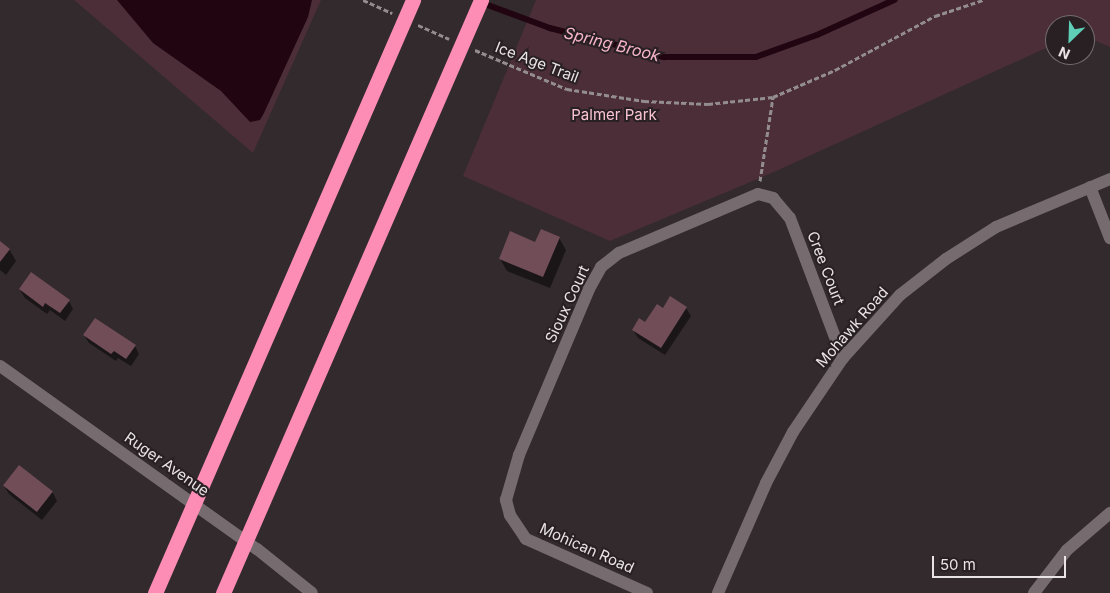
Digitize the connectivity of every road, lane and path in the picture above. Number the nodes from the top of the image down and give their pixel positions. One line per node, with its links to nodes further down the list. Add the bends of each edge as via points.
1 (363, 0): 5 (path)
2 (413, 0): 18 (highway)
3 (480, 0): 19 (highway)
4 (983, 0): 9 (path, Ice Age Trail, via 935,16 835,70)
5 (398, 16)
6 (416, 24): 7 (path)
7 (452, 40)
8 (469, 48): 9 (path, Ice Age Trail, via 567,89 600,95 708,104)
9 (773, 97): 12 (path)
10 (1110, 179): 11 (street, Mohawk Road)
11 (1090, 187): 13 (street); 14 (street, Mohawk Road, via 996,227 946,259 900,295)
12 (758, 194): 14 (street, Cree Court, via 773,198 790,218); 16 (street, Sioux Court, via 619,253 601,267 519,455)
13 (1110, 238)
14 (843, 358): 22 (street, Mohawk Road, via 793,432 766,483)
15 (0, 366): 20 (street, Ruger Avenue, via 257,549)
16 (506, 500): 21 (street, Mohican Road, via 510,515 526,539)
17 (1110, 513): 23 (street, via 1067,550)
18 (155, 593)
19 (223, 593)
20 (312, 593)
21 (647, 593)
22 (718, 593)
23 (1034, 593)

